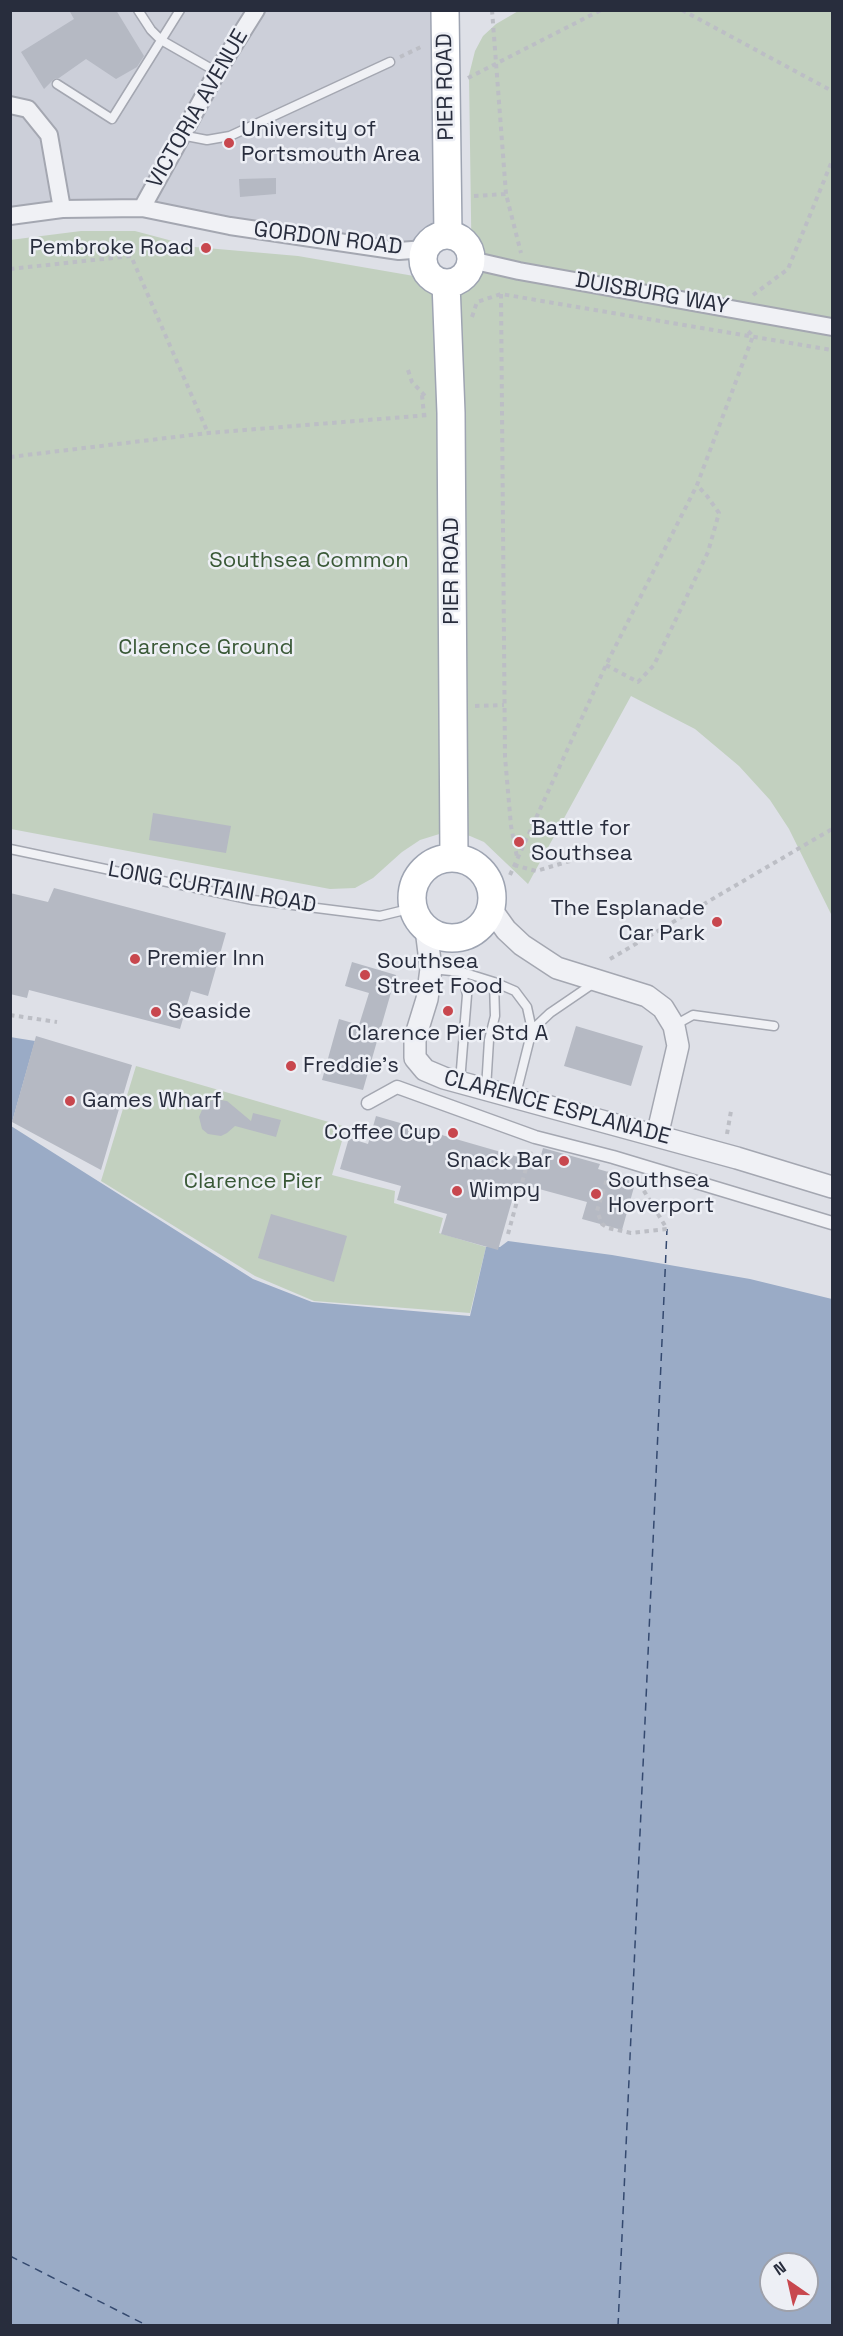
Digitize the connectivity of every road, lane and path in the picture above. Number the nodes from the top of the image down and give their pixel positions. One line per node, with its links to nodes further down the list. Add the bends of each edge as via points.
1 (138, 10): 8 (lane)
2 (180, 10): 8 (lane)
3 (256, 10): 11 (street, VICTORIA AVENUE)
4 (492, 10): 10 (path)
5 (601, 10): 10 (path)
6 (682, 10): 14 (path)
7 (445, 23): 9 (path); 13 (main road, PIER ROAD)
8 (161, 40): 11 (lane); 12 (lane, via 112,119)
9 (390, 62): 16 (lane, via 230,136 207,140)
10 (495, 64): 13 (path); 18 (path)
11 (217, 72): 16 (street, VICTORIA AVENUE)
12 (57, 84)
13 (446, 89): 23 (main road, PIER ROAD)
14 (832, 91)
15 (10, 105): 21 (street, via 28,109 49,135)
16 (182, 135): 20 (street, VICTORIA AVENUE)
17 (832, 161): 30 (path, via 789,269)
18 (506, 194): 19 (path); 25 (path)
19 (474, 196)
20 (142, 208): 21 (street); 24 (street, GORDON ROAD, via 230,226 399,251)
21 (62, 209): 22 (street)
22 (10, 216)
23 (448, 235): 24 (main road, via 430,241); 26 (main road, via 465,243)
24 (425, 249): 28 (main road, via 424,267 429,276)
25 (522, 258)
26 (471, 260): 28 (main road, via 464,277); 33 (street, DUISBURG WAY, via 519,272)
27 (10, 269): 39 (path, via 131,256)
28 (446, 284): 47 (main road, PIER ROAD, via 451,413)
29 (501, 294): 31 (path, via 477,302); 34 (path); 43 (path)
30 (749, 298)
31 (470, 321)
32 (742, 325): 34 (path)
33 (832, 327)
34 (753, 336): 35 (path); 41 (path)
35 (832, 350)
36 (408, 370): 37 (path)
37 (422, 396): 38 (path); 39 (path, via 424,415)
38 (435, 403)
39 (208, 433): 40 (path)
40 (10, 457)
41 (697, 485): 42 (path); 42 (path, via 719,513 708,552 654,664 638,682)
42 (606, 665): 48 (path)
43 (504, 705): 44 (path); 48 (path, via 505,757)
44 (472, 706)
45 (832, 829): 54 (path)
46 (10, 849): 53 (lane, LONG CURTAIN ROAD, via 253,900)
47 (454, 858): 52 (main road, via 471,864 484,875 490,885); 53 (main road, via 431,865 415,884 412,896)
48 (517, 858): 50 (path)
49 (570, 861): 50 (path, via 536,871)
50 (514, 865): 51 (path)
51 (510, 875)
52 (491, 909): 53 (main road, via 476,930 451,938 438,936); 57 (street, via 522,945 557,968)
53 (420, 918): 55 (street, CLARENCE ESPLANADE)
54 (610, 959)
55 (431, 969): 56 (lane); 64 (street, CLARENCE ESPLANADE, via 414,1058 425,1070)
56 (462, 972): 58 (lane); 64 (lane, via 467,995)
57 (596, 981): 61 (street, via 647,996 663,1008); 63 (lane)
58 (494, 982): 63 (lane, via 515,992 527,1007); 65 (lane, via 495,1016 489,1040)
59 (10, 1015): 60 (path)
60 (57, 1022)
61 (675, 1026): 62 (lane, via 693,1015); 70 (street, via 678,1046)
62 (774, 1026)
63 (532, 1030): 66 (lane)
64 (460, 1083): 65 (street, CLARENCE ESPLANADE)
65 (486, 1090): 66 (street, CLARENCE ESPLANADE)
66 (515, 1098): 70 (street, CLARENCE ESPLANADE)
67 (368, 1103): 71 (street, via 397,1088)
68 (731, 1112): 69 (path)
69 (727, 1135)
70 (657, 1136): 73 (street, CLARENCE ESPLANADE)
71 (535, 1137): 75 (street); 76 (path)
72 (605, 1186): 74 (path, via 597,1211 608,1228 632,1233 667,1229)
73 (832, 1186)
74 (647, 1197)
75 (832, 1223)
76 (508, 1234)

